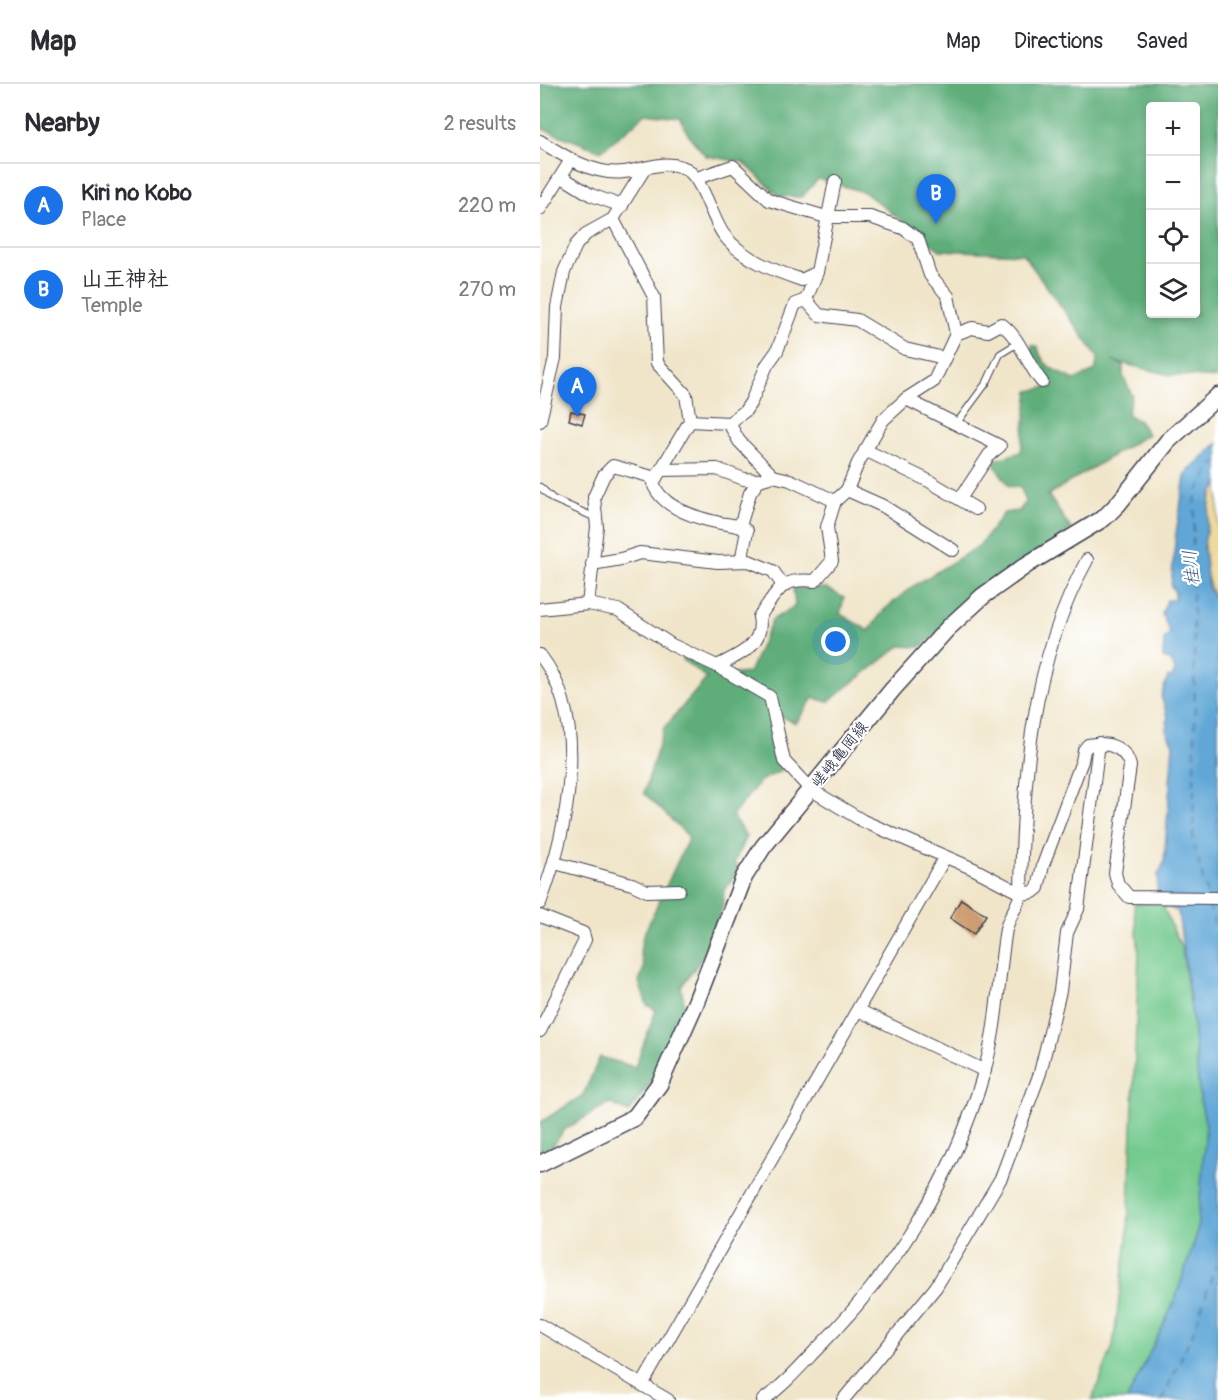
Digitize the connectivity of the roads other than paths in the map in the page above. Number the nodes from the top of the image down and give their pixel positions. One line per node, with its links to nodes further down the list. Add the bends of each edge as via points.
1 (540, 141): 2 (street)
2 (571, 160): 3 (street, via 622,173); 4 (street)
3 (645, 168): 5 (street, via 658,164 684,167); 7 (street)
4 (562, 177): 7 (street, via 591,195); 8 (street)
5 (697, 178): 9 (street, via 733,166 769,200); 11 (street, via 725,238 775,271 802,280)
6 (835, 181): 9 (street)
7 (622, 206): 10 (street)
8 (540, 209)
9 (825, 217): 11 (street); 13 (street, via 870,217 903,228 918,239 930,274 948,297)
10 (613, 219): 19 (street, via 586,234 576,245 564,272 557,307 555,358); 20 (street, via 654,297 657,363 686,395)
11 (817, 272): 12 (street)
12 (806, 300): 15 (street, via 819,315 857,320 905,349); 21 (street, via 795,304 751,402)
13 (956, 334): 14 (street, via 972,328 988,332 1000,324 1013,332); 15 (street)
14 (1018, 343): 16 (street, via 1028,365); 22 (lane, via 1000,354 987,382)
15 (944, 358): 18 (street, via 933,381)
16 (1042, 382)
17 (1218, 396): 44 (main road, 嵯峨亀岡線, via 1168,441 1104,518 1028,564 983,596 948,628)
18 (906, 399): 22 (street); 23 (street, via 883,420)
19 (540, 421)
20 (690, 421): 21 (street); 24 (street)
21 (729, 423): 25 (street, via 739,441)
22 (956, 425): 29 (street, via 1000,446 989,455)
23 (865, 450): 28 (street); 29 (street)
24 (659, 474): 26 (street, via 717,469); 32 (street, via 613,466 594,497); 33 (street, via 653,483 657,494 691,516)
25 (773, 476): 26 (street); 30 (street)
26 (759, 480): 33 (street, via 750,493)
27 (540, 487): 32 (lane, via 553,499)
28 (847, 490): 30 (street); 34 (street, via 883,506)
29 (960, 500): 31 (street)
30 (835, 501): 38 (street, via 827,527 832,561 815,581)
31 (976, 509)
32 (596, 518): 37 (street)
33 (740, 526): 36 (street, via 747,531)
34 (953, 550)
35 (1087, 560): 48 (street, via 1054,632 1033,721 1023,807)
36 (741, 561): 37 (street, via 640,553); 38 (street, via 773,571)
37 (592, 564): 39 (street)
38 (782, 584): 42 (street, via 759,616 762,629 755,642 745,652)
39 (588, 604): 40 (street); 42 (street, via 618,610 672,645)
40 (540, 609)
41 (540, 655): 46 (street, via 558,685 572,739)
42 (717, 666): 44 (street, via 770,698 784,761)
43 (1099, 743): 48 (street, via 1084,750 1038,888); 49 (street, via 1114,746 1130,766 1115,873 1123,891 1129,897); 60 (street, via 1078,909 1067,933 1060,991 1040,1073 1001,1178 936,1287)
44 (810, 789): 45 (street, via 863,821); 55 (main road, 嵯峨亀岡線, via 744,877 696,1002 660,1083 642,1110)
45 (944, 858): 48 (street); 52 (street)
46 (555, 863): 47 (street, via 647,891); 50 (street)
47 (679, 890)
48 (1022, 894): 54 (street, via 1006,929 1000,993)
49 (1218, 898)
50 (540, 903)
51 (540, 916): 53 (street, via 583,933 585,940)
52 (858, 1010): 54 (street); 57 (street)
53 (540, 1031)
54 (985, 1071): 59 (street, via 943,1177 900,1250 843,1323)
55 (540, 1164)
56 (540, 1324): 57 (street)
57 (642, 1385): 58 (street)
58 (668, 1400)
59 (763, 1400)
60 (843, 1400)

